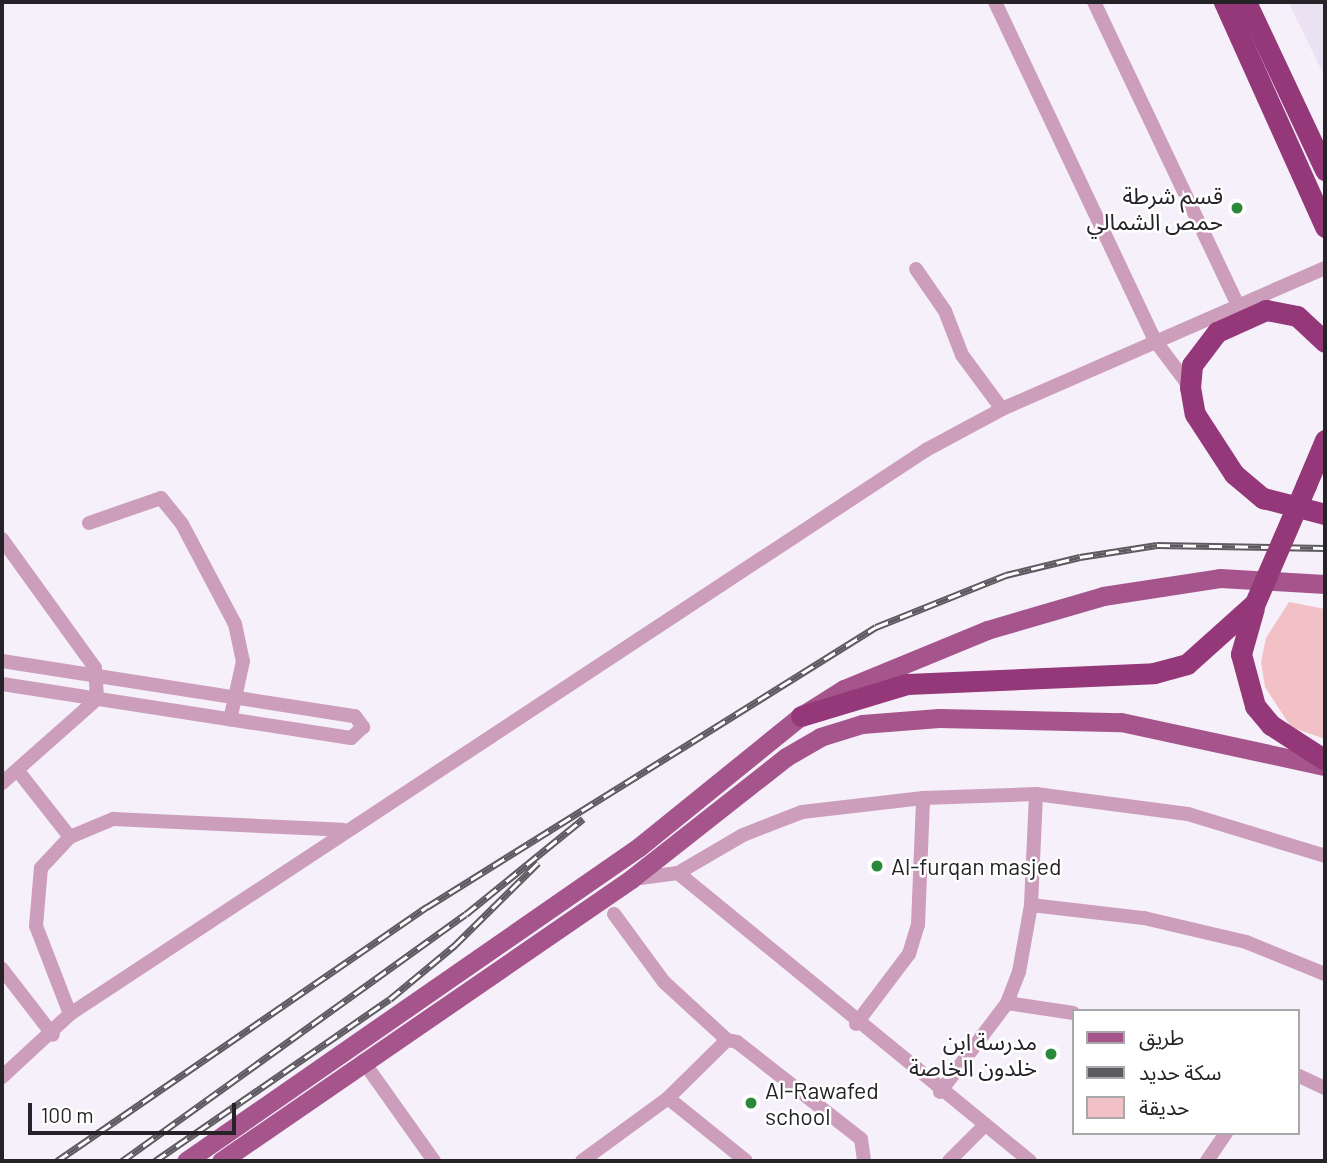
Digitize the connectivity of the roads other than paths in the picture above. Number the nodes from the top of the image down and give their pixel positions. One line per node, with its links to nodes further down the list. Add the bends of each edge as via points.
1 (995, 2): 10 (street)
2 (1094, 2): 9 (street)
3 (1224, 2): 6 (highway)
4 (1246, 2): 5 (highway)
5 (1325, 170)
6 (1325, 226)
7 (1325, 268): 9 (street)
8 (916, 269): 13 (street, via 945,311 962,355)
9 (1241, 313): 10 (street); 11 (highway, via 1282,311 1316,328); 12 (highway, via 1217,332 1192,365)
10 (1156, 342): 12 (street); 13 (street)
11 (1325, 342)
12 (1190, 387): 15 (highway, via 1195,414 1234,474 1263,498)
13 (1002, 410): 33 (street, via 926,450)
14 (1325, 440): 19 (highway, bridge)
15 (1325, 514)
16 (89, 523): 23 (street, via 161,498 165,502 217,582 235,624 243,661)
17 (2, 539): 21 (street)
18 (1325, 584): 25 (main road, via 1220,578 1103,596 932,651 844,689)
19 (1255, 603): 25 (highway, via 1187,664 1154,673 907,684); 27 (highway, via 1241,654 1255,706 1271,725)
20 (2, 661): 21 (street)
21 (95, 676): 23 (street); 24 (street)
22 (2, 684): 24 (street)
23 (235, 696): 26 (street); 26 (street, via 355,716 363,727 351,738)
24 (97, 699): 26 (street); 29 (street)
25 (801, 716): 56 (main road, via 639,847)
26 (230, 720)
27 (1325, 760)
28 (1325, 766): 37 (main road, via 1121,722 939,718 862,724 820,737 786,757)
29 (18, 771): 30 (street); 34 (street)
30 (2, 783)
31 (1036, 794): 32 (street); 35 (street, via 1188,814); 38 (street)
32 (923, 798): 36 (street, via 802,812 743,835); 45 (street, via 918,925 909,954)
33 (344, 830): 34 (street, via 113,819); 44 (street)
34 (70, 837): 44 (street, via 41,868 36,926)
35 (1325, 856)
36 (678, 873): 37 (street); 45 (street)
37 (631, 879): 48 (main road)
38 (1031, 905): 41 (street, via 1143,918 1220,936); 42 (street, via 1019,972)
39 (614, 914): 47 (street, via 664,982)
40 (2, 969): 46 (street)
41 (1325, 974)
42 (1007, 1003): 43 (street); 52 (street)
43 (1072, 1013)
44 (70, 1014): 46 (street)
45 (856, 1024): 52 (street)
46 (53, 1035): 50 (street)
47 (727, 1040): 53 (street); 61 (street, via 750,1052 861,1139)
48 (363, 1061): 57 (main road); 58 (street)
49 (1299, 1076): 51 (street)
50 (2, 1077)
51 (1325, 1088)
52 (940, 1092): 54 (street)
53 (668, 1098): 59 (street); 60 (street)
54 (984, 1126): 62 (street); 63 (street)
55 (1225, 1135): 64 (street)
56 (186, 1161)
57 (222, 1161)
58 (434, 1161)
59 (582, 1161)
60 (746, 1161)
61 (864, 1161)
62 (948, 1161)
63 (1030, 1161)
64 (1207, 1161)

